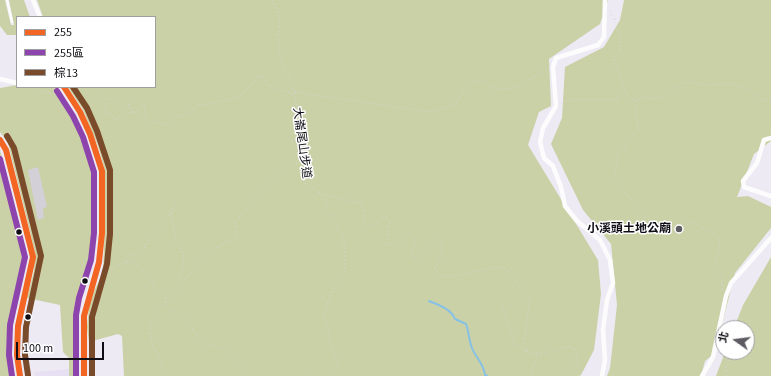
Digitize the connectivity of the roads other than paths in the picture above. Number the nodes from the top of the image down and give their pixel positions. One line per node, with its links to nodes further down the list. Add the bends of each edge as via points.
1 (7, 0): 5 (lane)
2 (33, 0): 4 (street)
3 (606, 2): 15 (street, via 604,37 601,41 556,58 553,67 556,106 543,128 540,142 544,158 553,166 565,206 577,221 600,240 610,260 613,283 607,300 603,330 605,360)
4 (40, 16)
5 (12, 22)
6 (0, 78): 7 (street)
7 (16, 83)
8 (65, 88): 14 (street, via 80,113 102,171 102,233 99,262 84,316)
9 (771, 138): 11 (street, via 764,140 757,163 743,181 744,188)
10 (0, 140): 13 (street, via 6,150 33,257 20,312 17,355)
11 (771, 196)
12 (771, 238): 16 (street, via 731,282 713,357)
13 (20, 376)
14 (84, 376)
15 (602, 376)
16 (702, 376)

